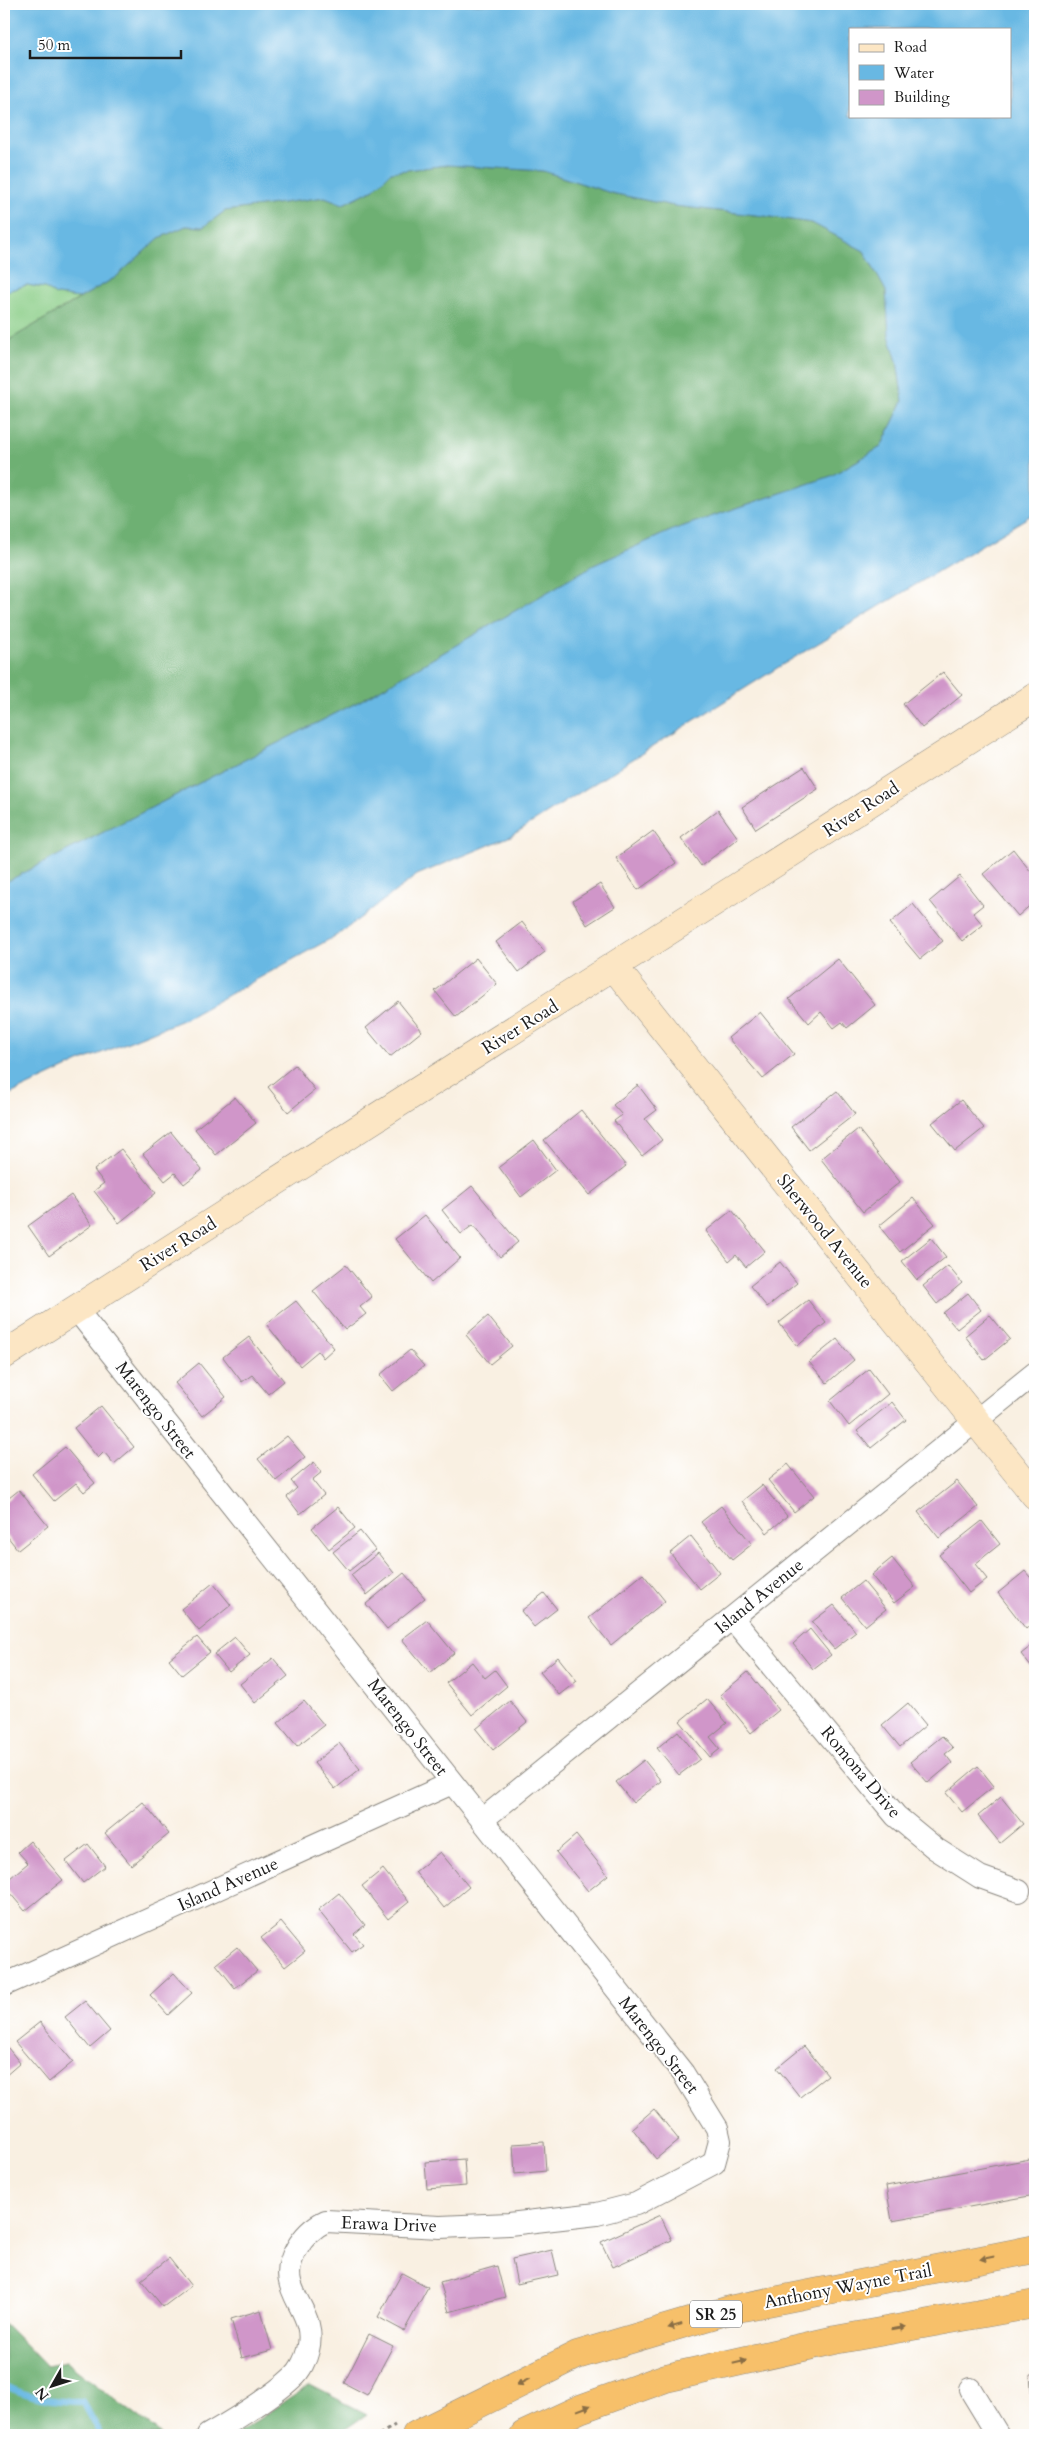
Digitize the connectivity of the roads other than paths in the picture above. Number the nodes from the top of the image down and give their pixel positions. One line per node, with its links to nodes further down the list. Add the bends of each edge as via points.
1 (1035, 697): 2 (street, River Road)
2 (614, 967): 3 (street, River Road); 6 (street, Sherwood Avenue)
3 (76, 1309): 4 (street, River Road); 9 (street, Marengo Street)
4 (4, 1355)
5 (1035, 1372): 6 (street, Island Avenue)
6 (976, 1421): 7 (street, Sherwood Avenue); 8 (street, Island Avenue)
7 (1035, 1495)
8 (732, 1618): 10 (street, Island Avenue); 11 (street, Romona Drive, via 896,1816 936,1849 980,1877)
9 (452, 1783): 10 (street, Marengo Street); 12 (street, Island Avenue)
10 (482, 1820): 13 (street, Marengo Street, via 683,2073 717,2128)
11 (1018, 1891)
12 (4, 1985)
13 (718, 2154): 17 (street, Erawa Drive, via 714,2163 636,2204 598,2214 509,2224 440,2226 336,2221 315,2226 301,2241 289,2261 288,2270 288,2281 311,2333 302,2366 294,2376)
14 (1035, 2249): 18 (highway, Anthony Wayne Trail / SR 25, one-way to 18, via 734,2309 577,2355)
15 (1035, 2304): 19 (highway, one-way to 15, via 580,2409 666,2378 835,2340)
16 (970, 2389): 20 (street)
17 (208, 2435)
18 (416, 2435)
19 (524, 2435)
20 (998, 2435)

